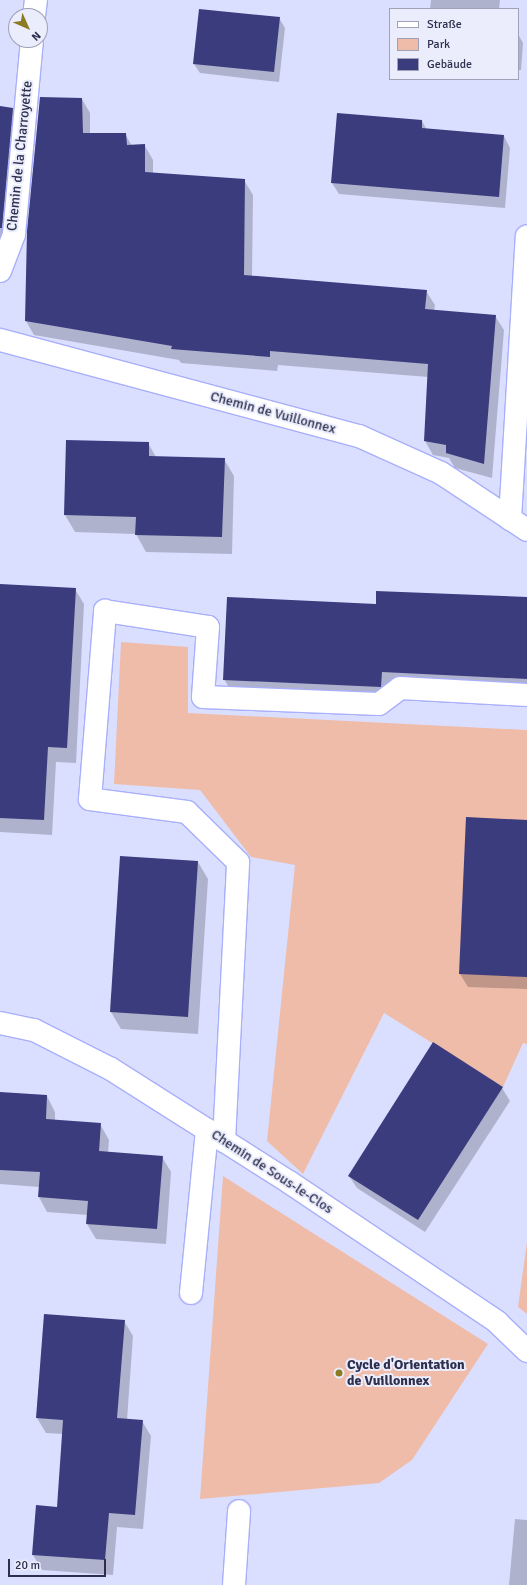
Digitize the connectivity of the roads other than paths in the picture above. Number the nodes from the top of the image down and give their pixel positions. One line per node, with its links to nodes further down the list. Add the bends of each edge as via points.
1 (31, 48): 3 (street, Chemin de la Charroyette, via 14,234)
2 (527, 237): 5 (street)
3 (0, 271)
4 (0, 340): 5 (street, Chemin de Vuillonnex, via 359,436 441,473)
5 (518, 524)
6 (527, 695): 8 (street, via 400,688 379,704 203,697 208,627 105,611 90,799 186,812 238,862)
7 (0, 1023): 8 (street, Chemin de Sous-le-Clos, via 34,1030 112,1069)
8 (215, 1136): 9 (street); 10 (street, Chemin de Sous-le-Clos, via 497,1322)
9 (191, 1293)
10 (527, 1351)
11 (239, 1511): 12 (street)
12 (234, 1585)

